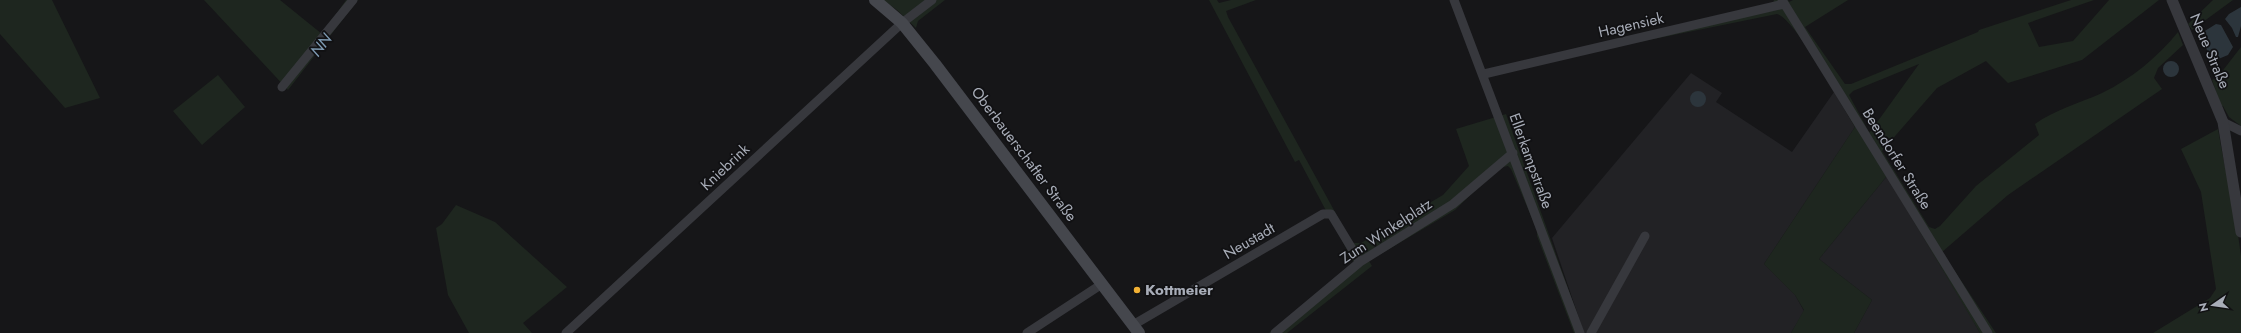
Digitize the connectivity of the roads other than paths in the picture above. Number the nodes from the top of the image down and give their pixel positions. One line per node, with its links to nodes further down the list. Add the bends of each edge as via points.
1 (353, 0): 9 (street)
2 (875, 0): 7 (main road, Oberbauerschafter Straße)
3 (932, 0): 7 (street, Kniebrink)
4 (1454, 0): 8 (street, Ellerkampstraße)
5 (2172, 0): 10 (street, Neue Straße)
6 (1783, 2): 8 (street, Hagensiek); 23 (street, Beendorfer Straße)
7 (902, 22): 16 (main road, Oberbauerschafter Straße); 18 (street, Kniebrink)
8 (1484, 74): 12 (street, Ellerkampstraße)
9 (282, 88)
10 (2223, 122): 11 (street); 13 (street, Neue Straße)
11 (2241, 132)
12 (1513, 153): 15 (street, Zum Winkelplatz, via 1453,204); 21 (street, Ellerkampstraße)
13 (2241, 232)
14 (1645, 236): 22 (street)
15 (1360, 262): 17 (street, Neustadt, via 1331,214 1323,214); 20 (street, Zum Winkelplatz)
16 (1102, 284): 17 (main road, Oberbauerschafter Straße); 19 (street)
17 (1136, 329)
18 (566, 333)
19 (1027, 333)
20 (1275, 333)
21 (1580, 333)
22 (1591, 333)
23 (1988, 333)

